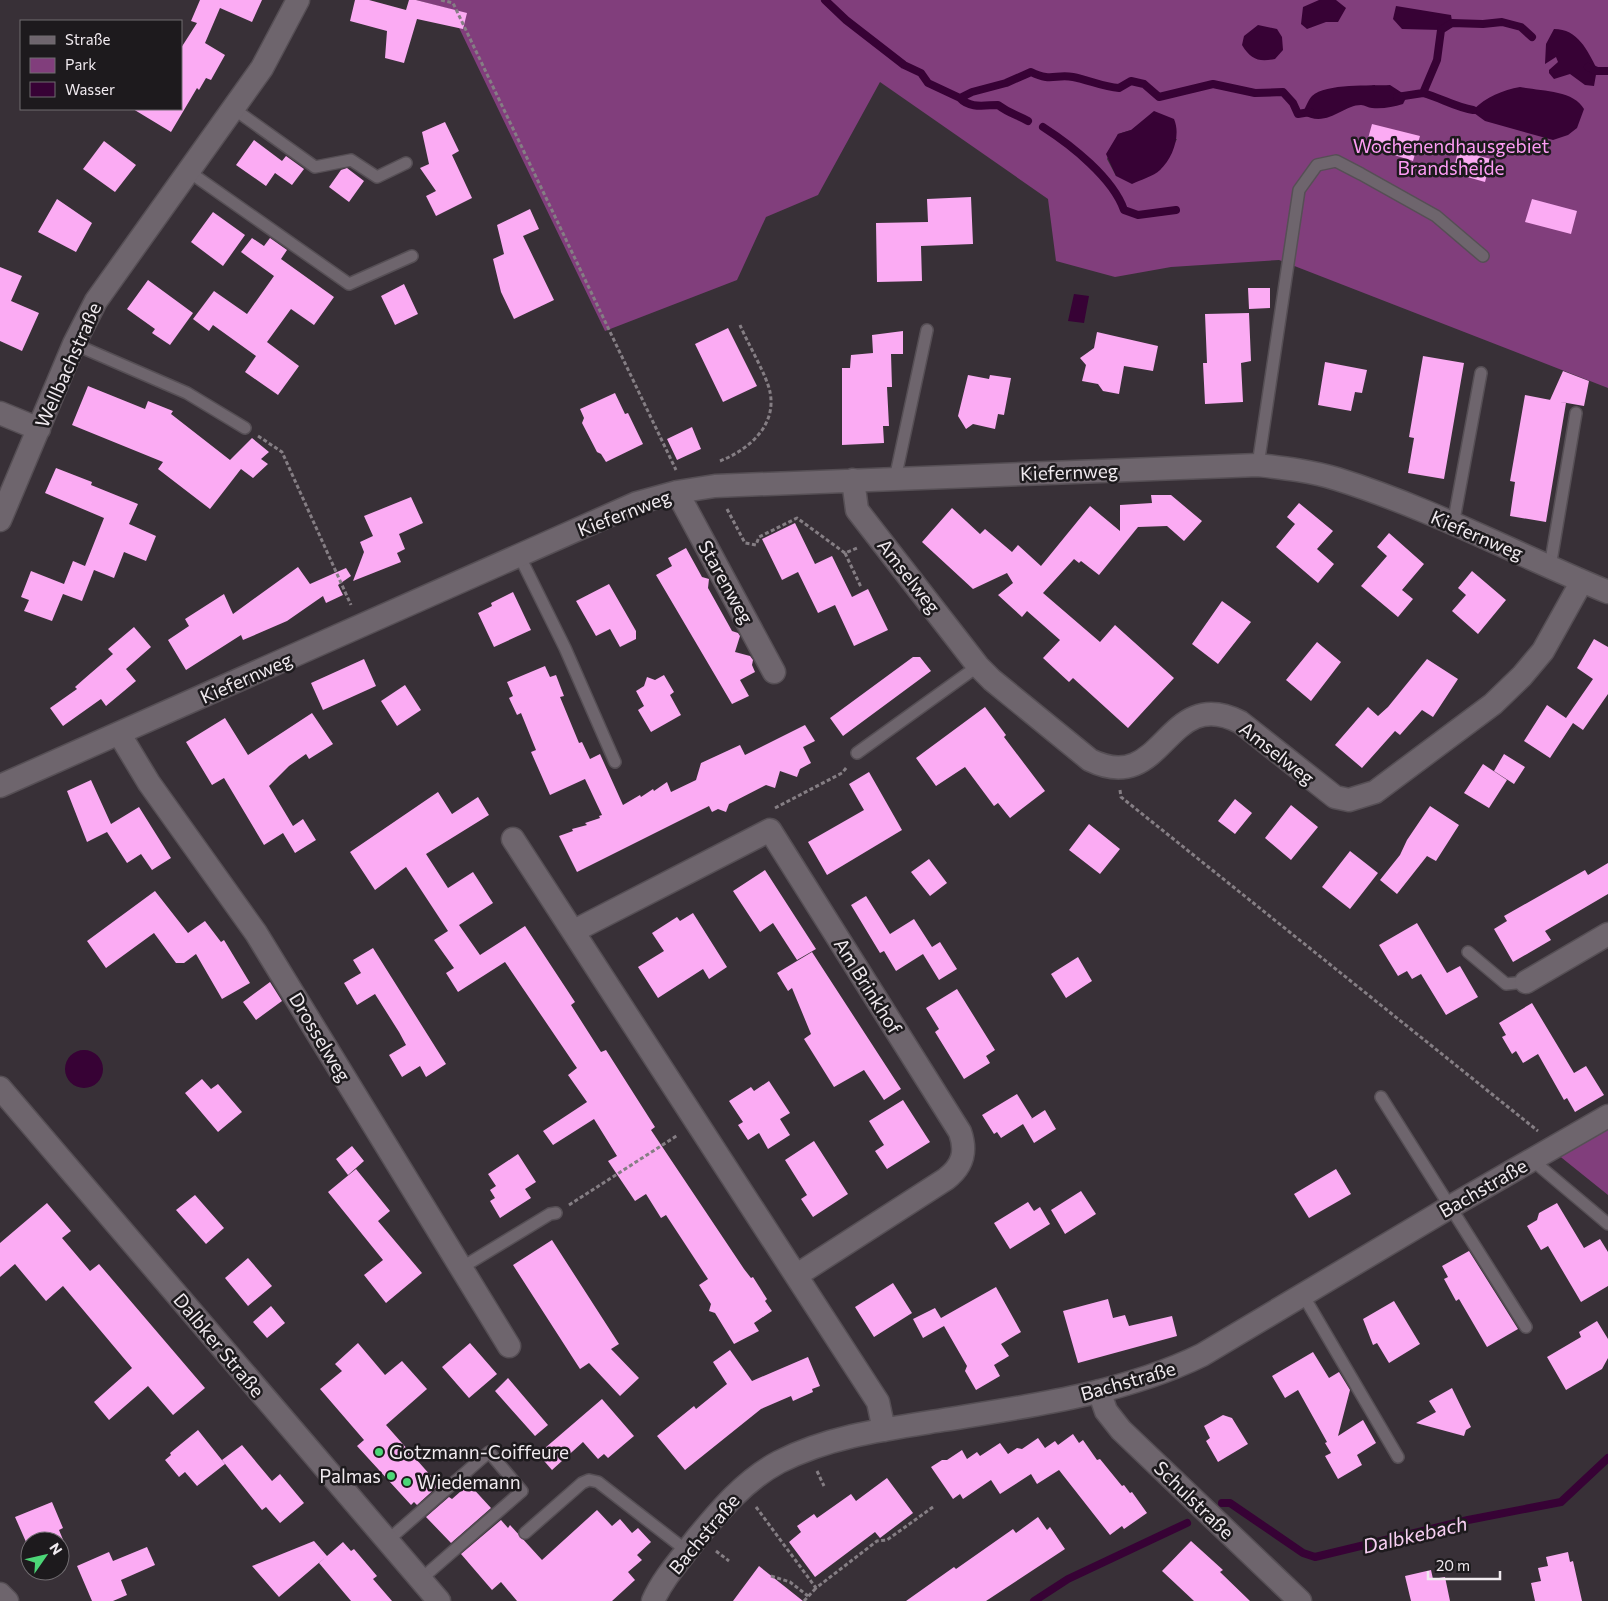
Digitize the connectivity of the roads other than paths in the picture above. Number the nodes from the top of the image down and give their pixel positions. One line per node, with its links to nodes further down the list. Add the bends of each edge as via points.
1 (298, 0): 2 (street, Wellbachstraße, via 262,68)
2 (234, 109): 3 (lane, via 314,167 351,160 376,177); 4 (street, Wellbachstraße)
3 (406, 163)
4 (188, 171): 5 (lane, via 349,284); 8 (street, Wellbachstraße, via 96,301)
5 (412, 256)
6 (1483, 256): 14 (lane, via 1436,216 1361,174 1336,161 1317,165 1299,190)
7 (927, 330): 15 (lane)
8 (74, 344): 12 (lane, via 186,393); 13 (street, Wellbachstraße)
9 (1481, 373): 19 (lane)
10 (1576, 413): 21 (lane)
11 (0, 414): 13 (street)
12 (245, 428)
13 (39, 429): 18 (street, Wellbachstraße)
14 (1258, 465): 15 (street, Kiefernweg); 19 (street, Kiefernweg, via 1336,479)
15 (895, 479): 16 (street, Kiefernweg)
16 (852, 480): 17 (street, Kiefernweg); 24 (street, Amselweg, via 857,510)
17 (694, 489): 20 (street, Kiefernweg, via 638,503); 25 (street, Starenweg)
18 (0, 520)
19 (1453, 524): 21 (street, Kiefernweg)
20 (519, 555): 26 (street, Kiefernweg); 28 (lane, via 565,648)
21 (1550, 567): 22 (street, Kiefernweg)
22 (1582, 581): 23 (street, Kiefernweg); 24 (street, Amselweg, via 1543,651 1493,704 1375,792 1349,800 1335,797 1240,722 1225,715 1208,713 1193,716 1140,763 1116,769 1103,766 1090,760)
23 (1608, 592)
24 (978, 666): 27 (lane)
25 (774, 672)
26 (120, 734): 29 (street, Kiefernweg); 42 (street, Drosselweg, via 149,783 256,932)
27 (857, 753)
28 (615, 762)
29 (0, 786)
30 (513, 839): 31 (street)
31 (574, 931): 43 (street); 43 (street, Am Brinkhof, via 770,830 960,1132 965,1145 962,1162 946,1179)
32 (1608, 934): 34 (street)
33 (1468, 952): 34 (lane, via 1506,984)
34 (1526, 982)
35 (0, 1088): 51 (street, Dalbker Straße)
36 (1381, 1097): 39 (lane)
37 (1608, 1116): 38 (street, Bachstraße)
38 (1532, 1159): 39 (street, Bachstraße); 41 (lane)
39 (1450, 1207): 44 (street, Bachstraße); 45 (lane)
40 (556, 1213): 42 (lane)
41 (1608, 1224)
42 (461, 1268): 46 (street, Drosselweg)
43 (797, 1275): 48 (street, via 878,1402)
44 (1304, 1295): 47 (street, Bachstraße, via 1172,1370); 49 (lane)
45 (1526, 1327)
46 (509, 1346)
47 (1099, 1391): 48 (street, Bachstraße, via 1032,1406); 58 (street, Schulstraße, via 1116,1426)
48 (884, 1430): 52 (street, Bachstraße, via 844,1437 777,1463 727,1502)
49 (1398, 1457)
50 (525, 1533): 52 (lane, via 589,1480 598,1482)
51 (387, 1541): 53 (street, Dalbker Straße); 53 (lane, via 489,1452 522,1491)
52 (687, 1551): 57 (street, Bachstraße)
53 (420, 1580): 56 (street, Dalbker Straße)
54 (0, 1594): 55 (street)
55 (7, 1601)
56 (439, 1601)
57 (653, 1601)
58 (1300, 1601)

